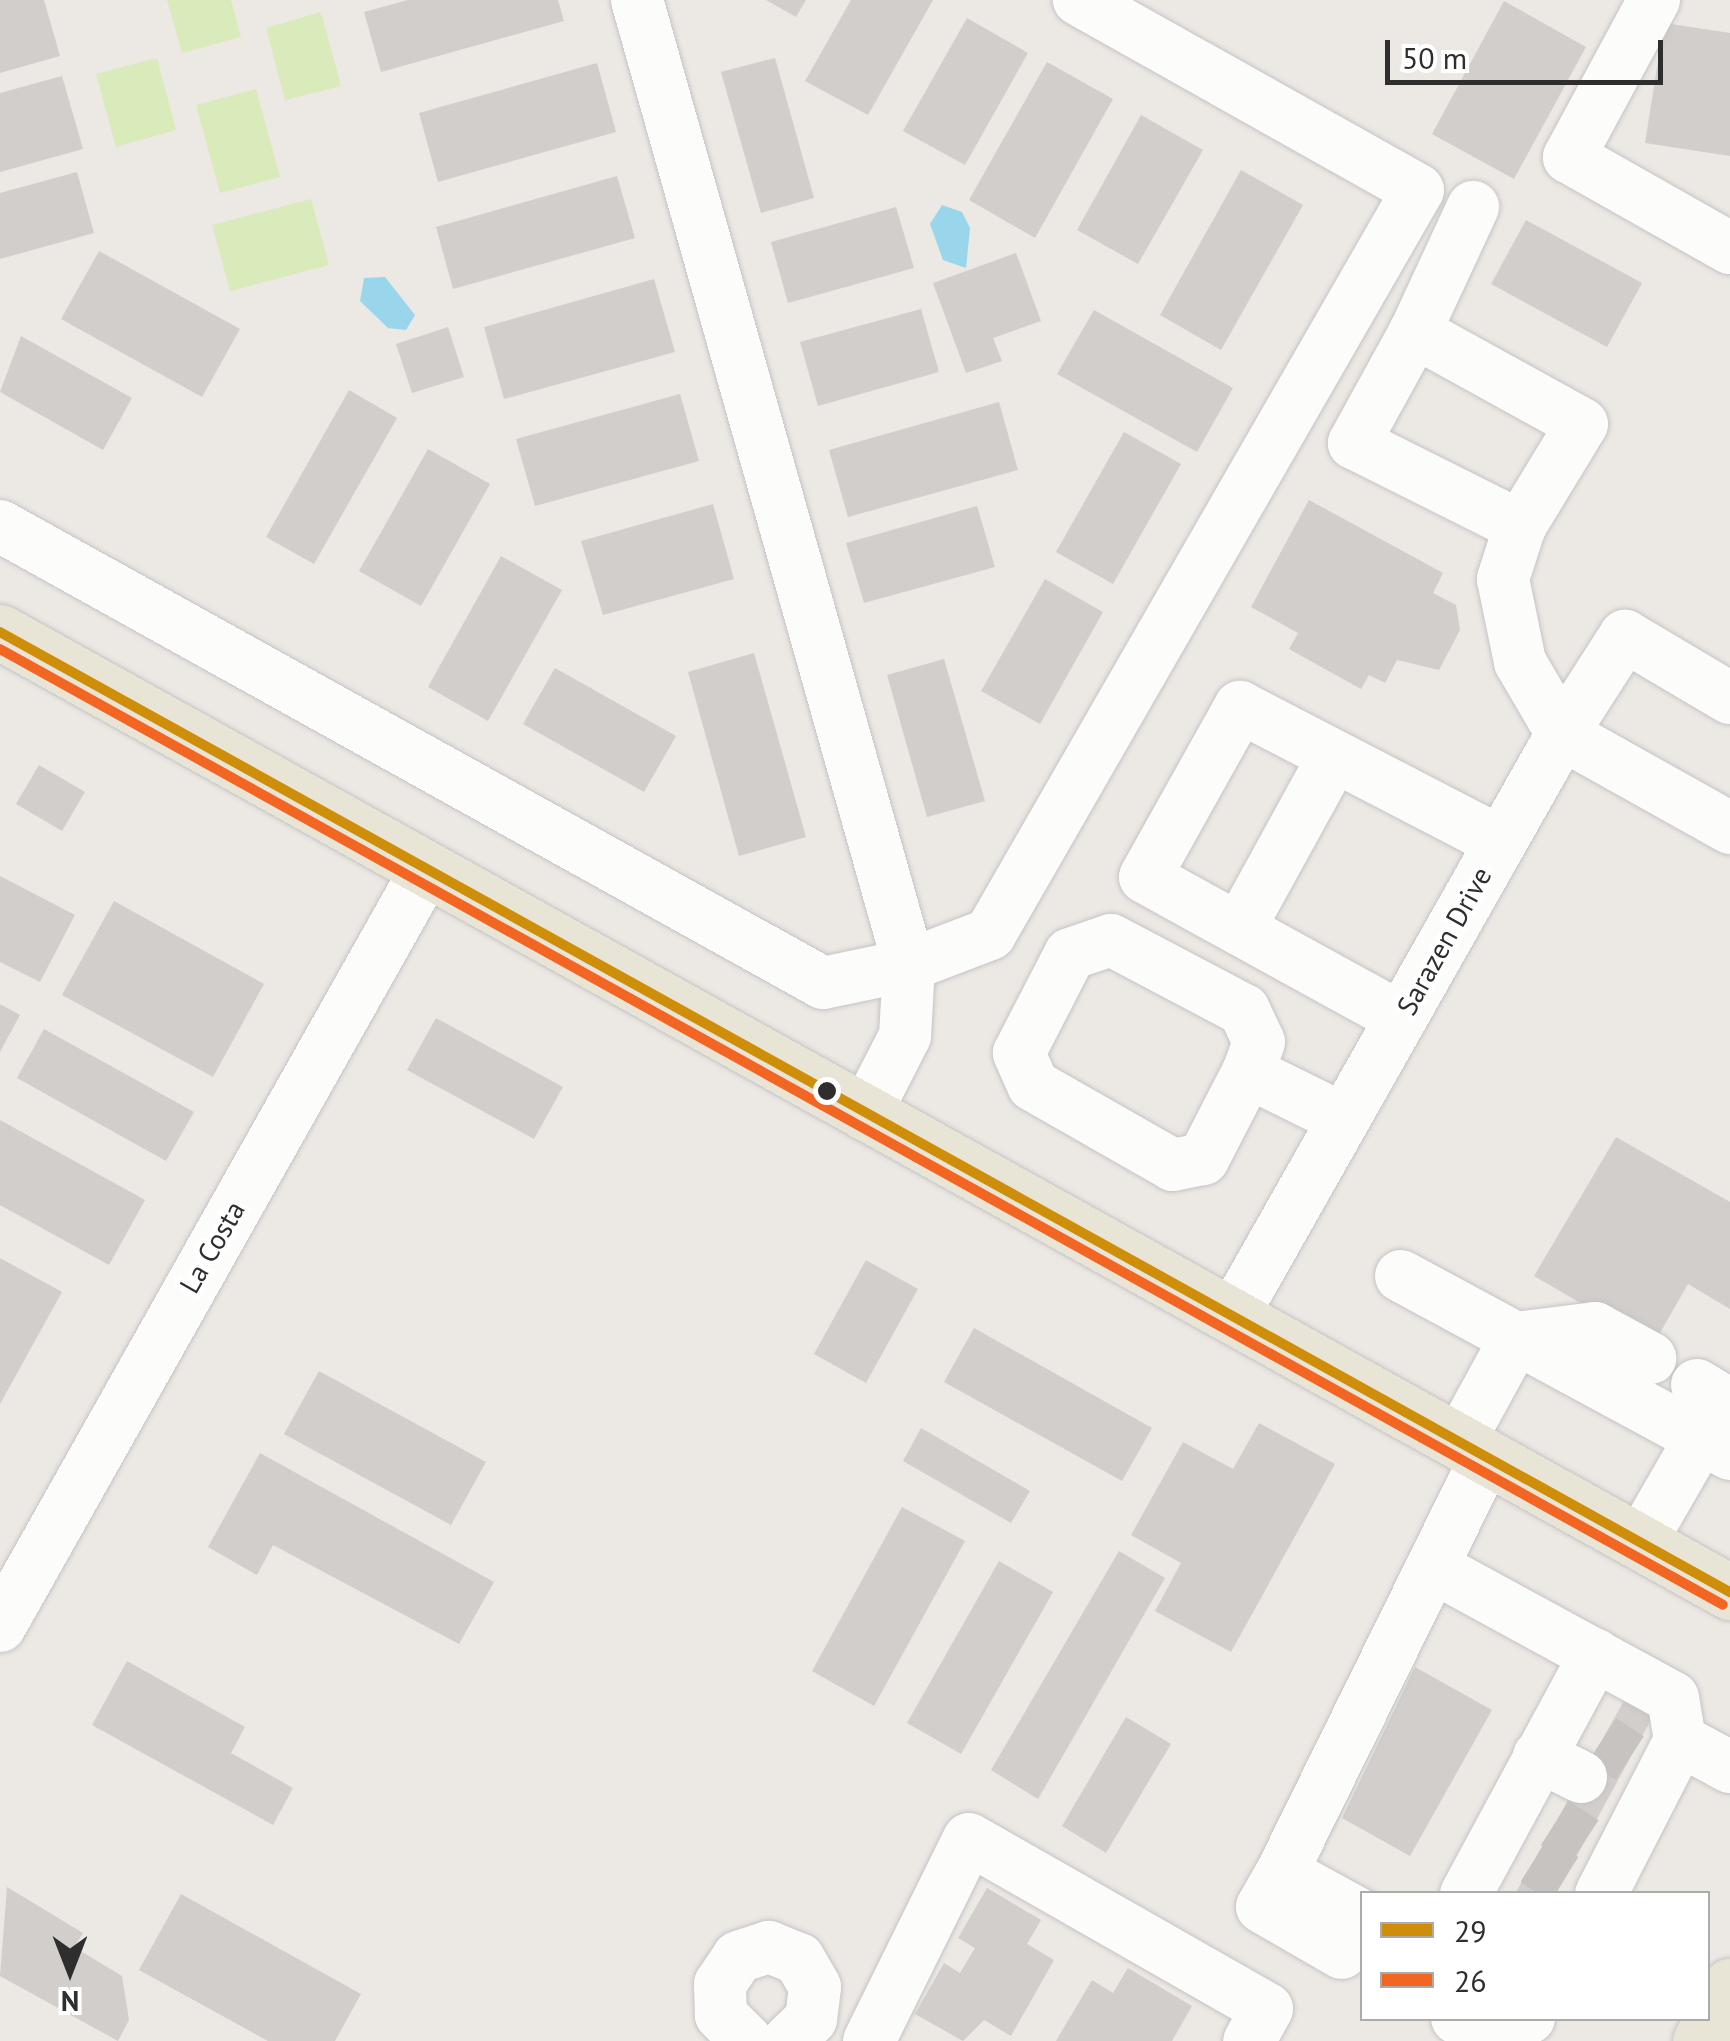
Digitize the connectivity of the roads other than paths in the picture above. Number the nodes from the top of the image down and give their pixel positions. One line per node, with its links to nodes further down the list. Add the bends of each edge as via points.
1 (637, 0): 17 (street)
2 (1079, 0): 17 (street, via 1418,190 990,934)
3 (1654, 0): 5 (street, via 1568,157)
4 (1473, 207): 6 (street)
5 (1730, 248)
6 (1416, 332): 8 (street, via 1582,424); 8 (street, via 1354,443)
7 (0, 526): 17 (street, via 823,983)
8 (1520, 526): 11 (street, via 1502,579 1520,662)
9 (0, 632): 15 (main road)
10 (1730, 698): 11 (street, Sarazen Drive, via 1625,636)
11 (1562, 734): 13 (street); 14 (street, Sarazen Drive)
12 (1334, 756): 14 (street); 16 (street); 16 (street, via 1240,707 1145,877)
13 (1730, 828)
14 (1500, 842): 18 (street, Sarazen Drive)
15 (426, 870): 20 (main road); 32 (street, La Costa)
16 (1239, 929): 18 (street)
17 (910, 965): 20 (street, via 904,1036)
18 (1401, 1018): 21 (street, Sarazen Drive)
19 (1248, 1072): 19 (street, via 1260,1042 1244,1010 1111,940 1070,954 1018,1053 1033,1084 1173,1166 1203,1159); 21 (street)
20 (865, 1114): 23 (main road)
21 (1344, 1120): 23 (street, Sarazen Drive)
22 (1401, 1276): 24 (street)
23 (1232, 1317): 28 (main road)
24 (1516, 1338): 25 (street, via 1595,1328); 27 (street); 28 (street)
25 (1650, 1358)
26 (1697, 1385): 27 (street, via 1722,1400)
27 (1720, 1446): 29 (street)
28 (1473, 1450): 29 (main road); 30 (street)
29 (1640, 1543): 31 (main road)
30 (1433, 1566): 33 (street); 36 (street, via 1282,1872)
31 (1730, 1592)
32 (0, 1626)
33 (1595, 1655): 35 (street); 35 (street, via 1673,1698)
34 (1730, 1767): 35 (street)
35 (1572, 1820)
36 (1352, 1935)
37 (1730, 1986): 44 (main road)
38 (1462, 2021): 39 (street, via 1490,2036)
39 (1530, 2026)
40 (806, 2036): 41 (street, via 815,1987 799,1959 752,1950 727,1969 718,2000 730,2029)
41 (747, 2041)
42 (868, 2041): 43 (street, via 969,1839 1267,2009)
43 (1249, 2041)
44 (1700, 2041)

